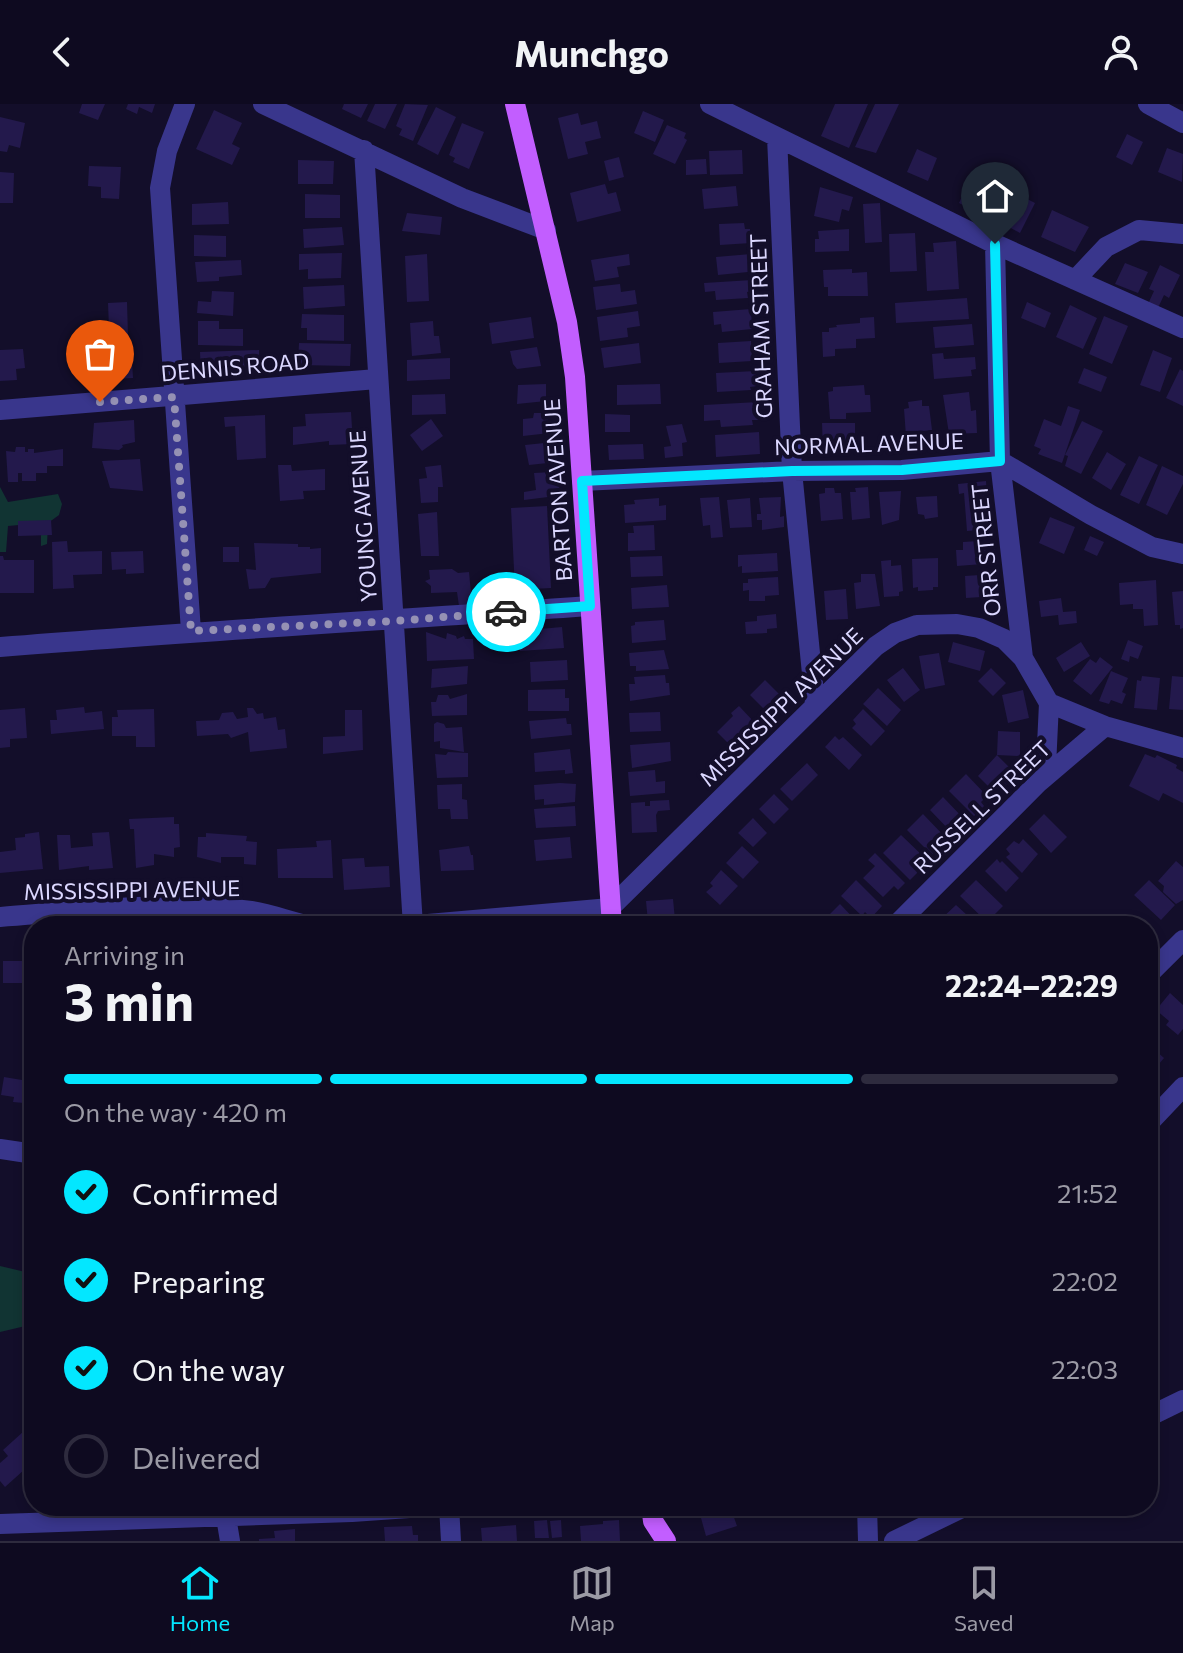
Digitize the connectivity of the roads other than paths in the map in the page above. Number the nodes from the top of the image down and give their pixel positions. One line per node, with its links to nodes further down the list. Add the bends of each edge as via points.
1 (185, 104): 16 (street, via 160,188)
2 (263, 104): 9 (street)
3 (515, 104): 10 (main road, BARTON AVENUE)
4 (710, 104): 6 (street)
5 (1148, 104): 7 (street)
6 (750, 112): 8 (street)
7 (1183, 123)
8 (777, 137): 12 (street); 19 (street, GRAHAM STREET)
9 (364, 150): 10 (street, via 462,198); 15 (street, YOUNG AVENUE)
10 (546, 230): 20 (main road, BARTON AVENUE, via 575,377)
11 (1183, 234): 13 (street, via 1139,230 1106,247)
12 (995, 244): 13 (street); 18 (street, ORR STREET)
13 (1075, 280): 14 (street)
14 (1183, 328)
15 (377, 379): 16 (street, DENNIS ROAD); 23 (street, YOUNG AVENUE)
16 (174, 397): 17 (street, DENNIS ROAD); 24 (street)
17 (0, 410)
18 (1000, 461): 19 (street, NORMAL AVENUE, via 902,470); 21 (street, via 1152,547); 26 (street, ORR STREET)
19 (792, 471): 20 (street, NORMAL AVENUE); 28 (street, GRAHAM STREET)
20 (582, 481): 22 (main road, BARTON AVENUE)
21 (1183, 554)
22 (590, 606): 23 (street); 34 (main road, BARTON AVENUE)
23 (395, 621): 24 (street); 33 (street, YOUNG AVENUE)
24 (191, 631): 25 (street)
25 (0, 647)
26 (1023, 658): 27 (street, MISSISSIPPI AVENUE); 28 (street, MISSISSIPPI AVENUE, via 1004,639 979,628 917,625 876,646)
27 (1049, 703): 29 (street); 31 (street, via 1046,767)
28 (815, 704): 35 (street, MISSISSIPPI AVENUE)
29 (1105, 726): 30 (street); 31 (street, RUSSELL STREET)
30 (1183, 748)
31 (1039, 782): 36 (street, RUSSELL STREET)
32 (272, 916): 37 (street, MISSISSIPPI AVENUE, via 198,908)
33 (412, 916)
34 (611, 916)
35 (612, 916)
36 (905, 916)
37 (0, 917)
38 (1183, 940): 39 (street)
39 (1158, 965)
40 (1183, 1087): 41 (street)
41 (1158, 1113)
42 (0, 1149): 43 (street)
43 (24, 1153)
44 (1183, 1400): 45 (street)
45 (1158, 1412)
46 (242, 1516): 50 (street)
47 (450, 1516): 54 (street)
48 (867, 1516): 56 (street)
49 (945, 1516): 57 (street)
50 (226, 1517): 52 (street); 53 (street)
51 (652, 1523): 55 (main road)
52 (0, 1524)
53 (230, 1541)
54 (451, 1541)
55 (666, 1541)
56 (868, 1541)
57 (894, 1541)

